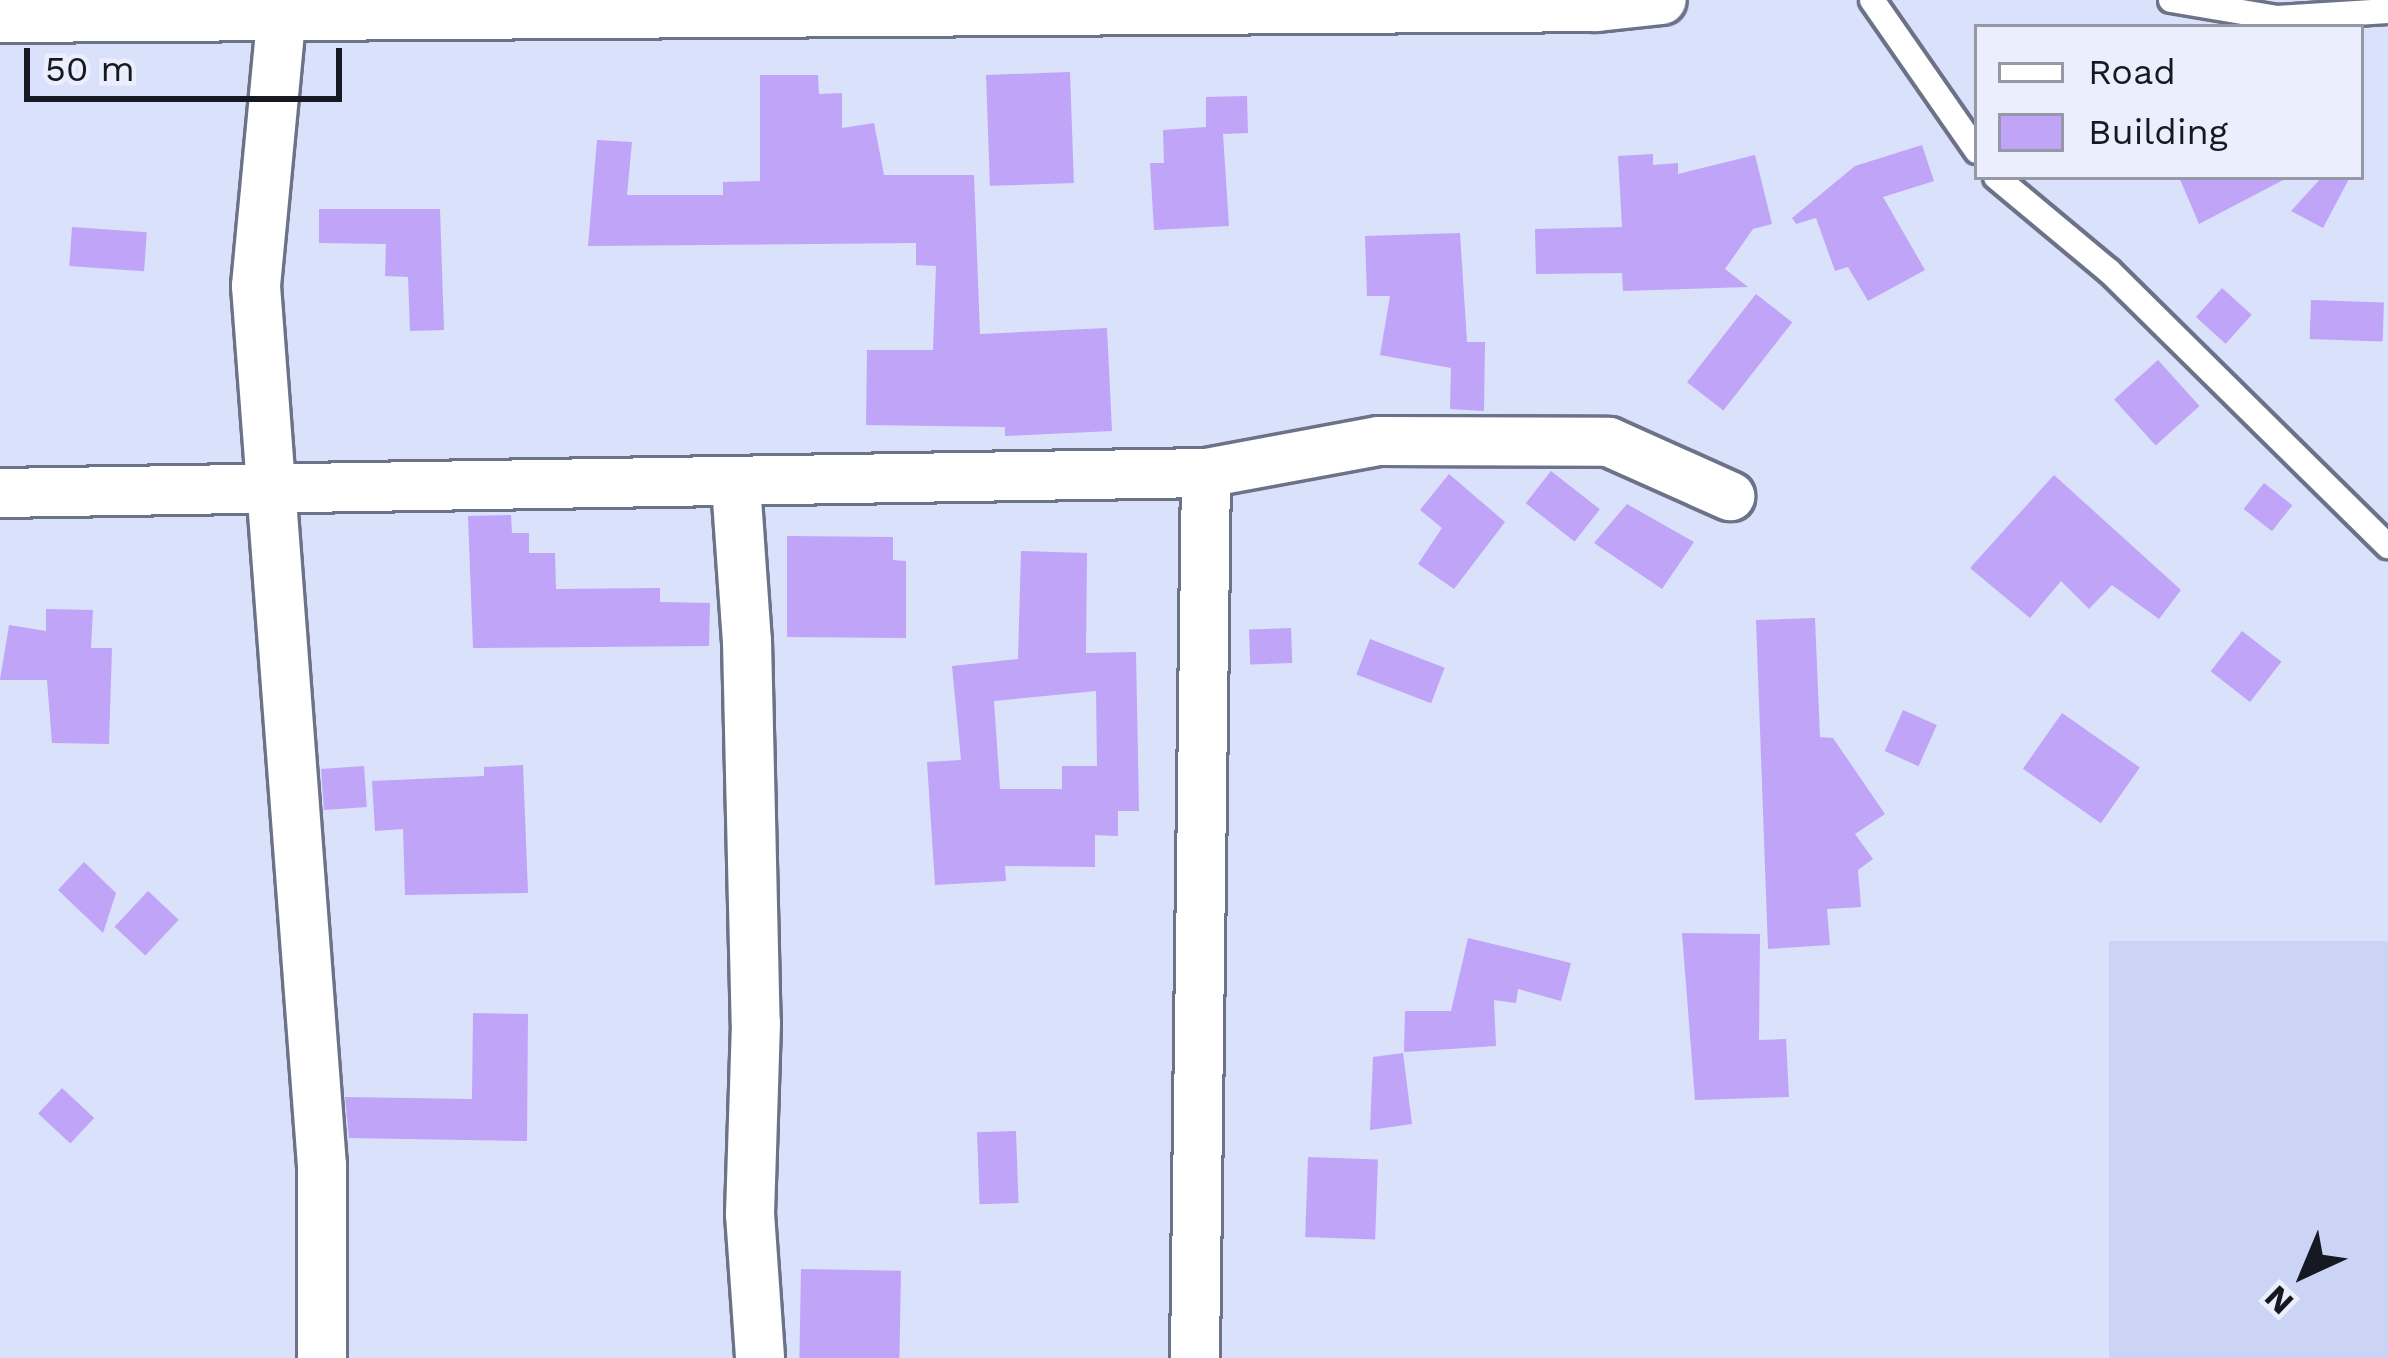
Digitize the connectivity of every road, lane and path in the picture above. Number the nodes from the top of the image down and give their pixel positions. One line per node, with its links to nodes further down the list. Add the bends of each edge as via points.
1 (1661, 0): 4 (street, via 1595,8)
2 (1872, 0): 7 (lane)
3 (2171, 0): 5 (lane, via 2277,18)
4 (283, 6): 6 (street); 11 (street, via 256,286)
5 (2388, 11)
6 (0, 18)
7 (1974, 147)
8 (2000, 180): 14 (lane, via 2109,272)
9 (1206, 473): 10 (street); 13 (street, via 1379,441 1609,442); 17 (street)
10 (736, 485): 11 (street); 16 (street, via 756,1023 749,1214)
11 (275, 488): 12 (street); 15 (street, via 322,1165)
12 (0, 493)
13 (1730, 496)
14 (2388, 546)
15 (322, 1358)
16 (760, 1358)
17 (1196, 1358)

